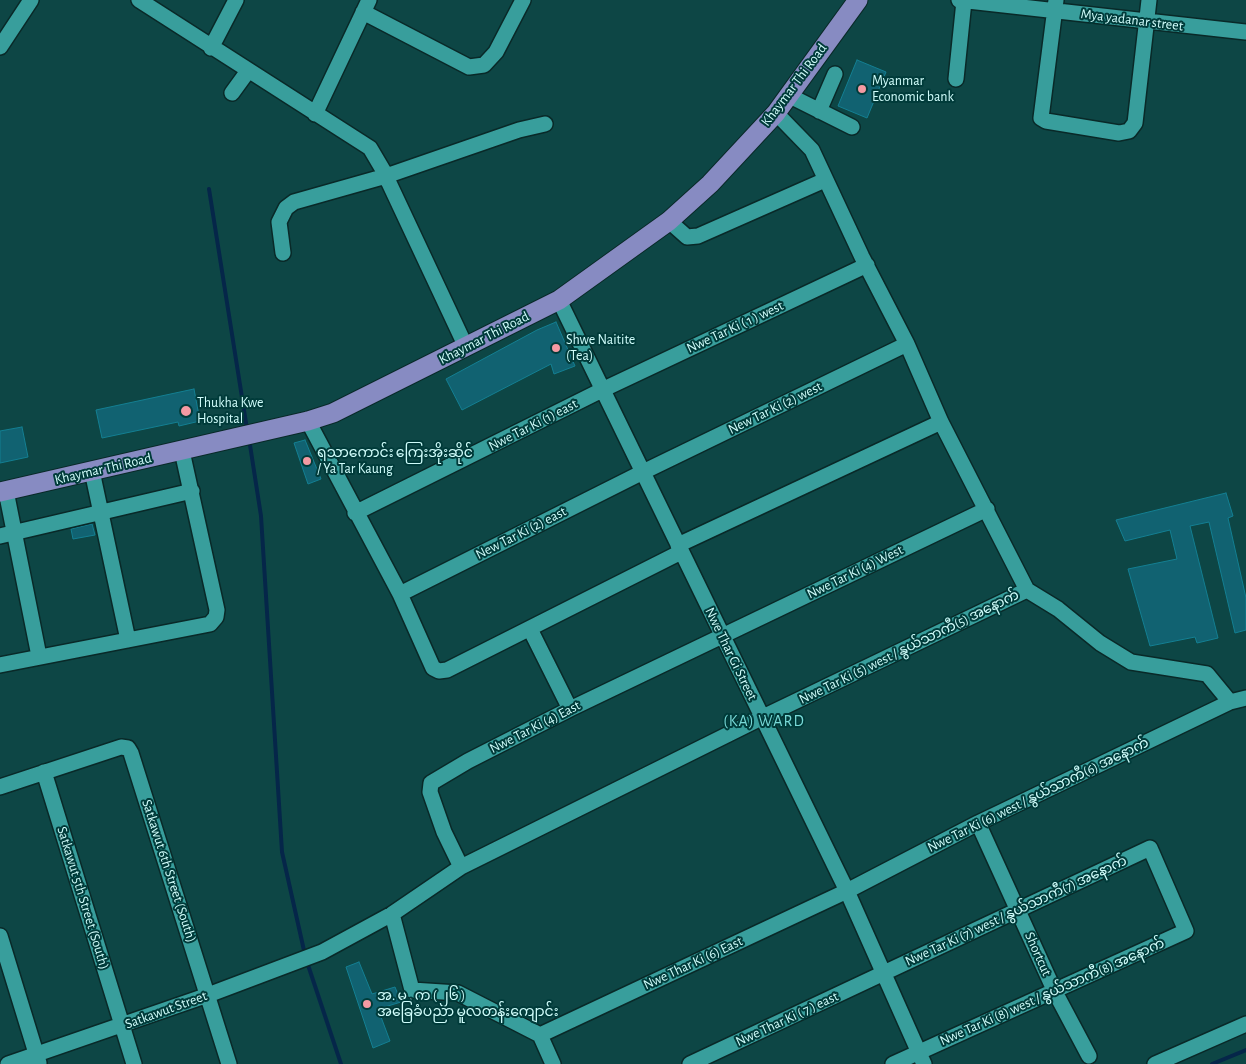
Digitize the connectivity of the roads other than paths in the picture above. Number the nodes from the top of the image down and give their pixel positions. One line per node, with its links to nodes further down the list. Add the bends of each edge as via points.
1 (31, 0): 12 (street)
2 (140, 0): 13 (street)
3 (236, 0): 13 (street)
4 (523, 0): 9 (street, via 496,52 484,64 469,67)
5 (858, 0): 18 (main road, Khaymar Thi Road)
6 (961, 0): 8 (street, Mya yadanar street); 16 (street)
7 (1149, 0): 10 (street)
8 (1056, 5): 10 (street, Mya yadanar street); 10 (street, via 1041,118 1046,121 1119,133 1129,131 1135,123)
9 (366, 6): 21 (street)
10 (1146, 22): 11 (street, Mya yadanar street)
11 (1246, 32)
12 (0, 47)
13 (212, 48): 14 (street)
14 (248, 71): 17 (street); 21 (street)
15 (835, 74): 19 (street)
16 (956, 79)
17 (232, 93)
18 (788, 95): 19 (street); 20 (main road, Khaymar Thi Road)
19 (818, 111): 23 (street)
20 (776, 112): 25 (street, via 814,156); 26 (main road, Khaymar Thi Road, via 710,184)
21 (316, 114): 24 (street, via 370,148)
22 (545, 124): 24 (street)
23 (852, 127)
24 (384, 173): 27 (street, via 294,202 286,208 279,222); 31 (street)
25 (825, 180): 26 (street, via 698,236 688,237); 28 (street)
26 (669, 221): 29 (main road, Khaymar Thi Road)
27 (283, 253)
28 (867, 265): 30 (street); 32 (street, Nwe Tar Ki ( 1 ) west)
29 (559, 300): 31 (main road, Khaymar Thi Road); 32 (street, Nwe Thar Gi Street)
30 (907, 344): 34 (street); 37 (street, New Tar Ki (2) west)
31 (466, 347): 33 (main road, Khaymar Thi Road, via 333,413)
32 (602, 390): 37 (street, Nwe Thar Gi Street); 42 (street, Nwe Tar Ki (1) east)
33 (308, 422): 35 (main road, Khaymar Thi Road); 42 (street)
34 (941, 422): 40 (street); 44 (street)
35 (182, 451): 36 (main road, Khaymar Thi Road); 39 (street)
36 (92, 471): 38 (main road, Khaymar Thi Road); 41 (street)
37 (643, 472): 44 (street, Nwe Thar Gi Street); 46 (street, New Tar Ki (2) east)
38 (3, 491): 43 (street)
39 (192, 491): 41 (street); 49 (street, via 216,617 210,624)
40 (987, 509): 45 (street); 48 (street, Nwe Tar Ki (4) West)
41 (100, 512): 43 (street); 49 (street)
42 (356, 513): 46 (street)
43 (7, 534): 50 (street)
44 (680, 548): 47 (street); 48 (street, Nwe Thar Gi Street)
45 (1027, 590): 53 (street, via 1131,662 1207,674); 55 (street, Nwe Tar Ki (5) west / နွယ်သာကီ(5) အနောက်)
46 (400, 594): 47 (street, via 433,668 439,671)
47 (530, 629): 54 (street)
48 (722, 636): 54 (street, Nwe Tar Ki (4) East); 55 (street, Nwe Thar Gi Street)
49 (128, 640): 50 (street)
50 (39, 656): 51 (street)
51 (0, 665)
52 (1246, 698): 53 (street, Nwe Tar Ki (6) west / နွယ်သာကီ(6) အနောက်)
53 (1230, 702): 58 (street, Nwe Tar Ki (6) west / နွယ်သာကီ(6) အနောက်)
54 (570, 709): 59 (street, Nwe Tar Ki (4) East, via 431,783 430,792 444,832)
55 (763, 717): 59 (street, Nwe Tar Ki (5) west / နွယ်သာကီ(5) အနောက်); 60 (street, Nwe Thar Gi Street)
56 (44, 772): 57 (street); 67 (street, Satkawut 6th Street (South), via 121,747 128,748); 69 (street, Satkawut 5th Street (South))
57 (0, 787)
58 (978, 823): 60 (street, Nwe Tar Ki (6) west / နွယ်သာကီ(6) အနောက်); 61 (street, Shortcut)
59 (461, 867): 62 (street, Satkawut Street)
60 (847, 891): 65 (street, Nwe Thar Gi Street); 70 (street, Nwe Thar Ki (6) East)
61 (1018, 910): 63 (street, Nwe Tar Ki (7) west / နွယ်သာကီ(7) အနောက်, via 1150,848); 65 (street, Nwe Tar Ki (7) west / နွယ်သာကီ(7) အနောက်); 66 (street, Shortcut)
62 (392, 914): 67 (street, Satkawut Street, via 322,952); 70 (street, via 412,990 458,993)
63 (1186, 931): 66 (street, Nwe Tar Ki (8) west / နွယ်သာကီ(8) အနောက်)
64 (0, 936): 73 (street)
65 (883, 973): 72 (street, Nwe Thar Gi Street); 78 (street, Nwe Thar Ki ( 7 ) east)
66 (1055, 992): 71 (street, Shortcut); 72 (street, Nwe Tar Ki (8) west / နွယ်သာကီ(8) အနောက်)
67 (208, 995): 69 (street, Satkawut Street); 76 (street, Satkawut 6th Street (South))
68 (1246, 1024): 80 (street)
69 (122, 1025): 73 (street, Satkawut Street); 75 (street, Satkawut 5th Street (South))
70 (540, 1036): 77 (street)
71 (1089, 1056)
72 (921, 1058): 79 (street, Nwe Tar Ki (8) west / နွယ်သာကီ(8) အနောက်)
73 (38, 1059): 74 (street, Satkawut Street)
74 (8, 1064)
75 (134, 1064)
76 (229, 1064)
77 (553, 1064)
78 (690, 1064)
79 (893, 1064)
80 (1155, 1064)

